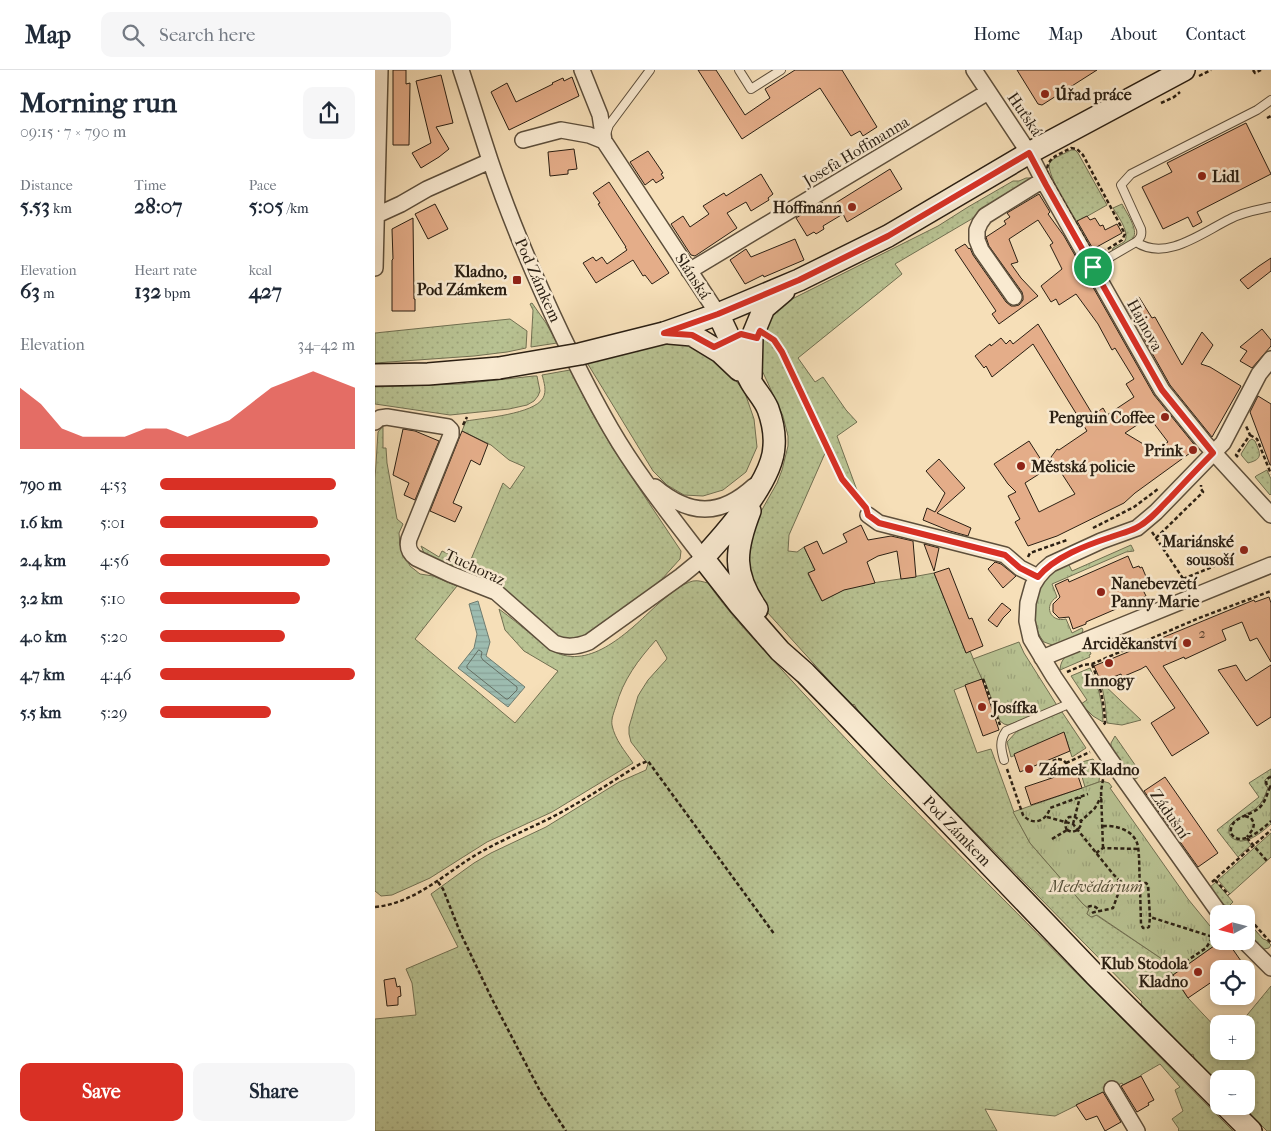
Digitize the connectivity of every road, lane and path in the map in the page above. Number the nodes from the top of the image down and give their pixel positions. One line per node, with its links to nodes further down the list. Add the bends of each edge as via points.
1 (379, 70): 21 (street)
2 (461, 70): 18 (street, Pod Zámkem)
3 (582, 70): 16 (street, via 601,115)
4 (650, 70): 16 (lane, via 609,125)
5 (739, 70): 6 (lane, via 751,89)
6 (781, 70)
7 (974, 70): 11 (street, Huťská)
8 (1184, 70): 17 (main road)
9 (1253, 70): 10 (path, via 1255,73)
10 (1261, 70)
11 (988, 92): 17 (street, Huťská); 26 (street, Josefa Hoffmanna)
12 (1271, 100): 22 (lane, via 1131,174 1121,185 1141,229 1142,234)
13 (1271, 116): 14 (path)
14 (1267, 118)
15 (523, 140): 16 (street, via 561,130)
16 (604, 141): 26 (street, Slánská)
17 (1029, 153): 19 (street, Hajnova); 27 (main road, via 888,236)
18 (490, 160): 21 (street); 39 (street, Pod Zámkem, via 548,305 611,430)
19 (1043, 180): 24 (street, Hajnova); 28 (street, via 985,216 977,230 981,250)
20 (1271, 207): 22 (lane, via 1231,218 1164,249 1154,250)
21 (376, 216): 25 (street)
22 (1136, 242): 24 (lane)
23 (1091, 250): 23 (path, via 1047,173 1049,161 1071,148 1083,155 1125,234 1122,240 1100,254)
24 (1093, 267): 37 (street, Hajnova, via 1162,390)
25 (375, 268)
26 (689, 271): 29 (street, Slánská)
27 (795, 281): 29 (main road); 31 (main road, via 764,308)
28 (1015, 297)
29 (718, 314): 30 (main road, Slánská); 34 (main road, Pod Zámkem)
30 (664, 333): 33 (main road, Slánská, bridge, via 580,354 499,368); 34 (main road, via 692,335 720,352)
31 (752, 337): 34 (main road); 43 (path, via 757,338 760,331 774,340 782,352 842,479)
32 (1271, 359): 37 (street, via 1259,374 1223,443)
33 (375, 375)
34 (751, 382): 41 (main road, Pod Zámkem, via 767,408 775,447)
35 (375, 422): 49 (street, Tuchoraz, via 384,417 395,418 451,430 409,539 408,548 412,556 496,592 561,646 589,642)
36 (1250, 435): 38 (path, via 1257,440)
37 (1213, 453): 44 (street, Hajnova); 53 (street, via 1144,523 1065,556)
38 (1271, 474)
39 (642, 478): 41 (street, Pod Zámkem, via 676,502 692,508 709,509 738,499); 49 (street, Pod Zámkem)
40 (1204, 481): 47 (path, via 1201,486 1203,492)
41 (761, 483): 49 (main road, Pod Zámkem); 57 (main road, via 739,544 737,559 741,580 754,606)
42 (1162, 486): 46 (path, via 1134,508)
43 (868, 515): 52 (street, via 879,523 1005,555)
44 (1271, 515)
45 (1149, 527): 47 (path)
46 (1089, 530)
47 (1156, 538): 51 (path, via 1183,580 1229,560 1235,566)
48 (1068, 540): 52 (path, via 1030,553)
49 (703, 558): 57 (main road, Pod Zámkem, via 780,651)
50 (1271, 565): 55 (street)
51 (1241, 566)
52 (1022, 568): 53 (street)
53 (1038, 577): 55 (street, Zádušní, via 1028,603 1027,621 1031,639)
54 (1271, 591): 56 (path, via 1092,664)
55 (1043, 658): 59 (street, Zádušní)
56 (1072, 669)
57 (805, 673): 108 (main road, Pod Zámkem)
58 (983, 679): 60 (path, via 1000,727)
59 (1071, 703): 60 (lane); 92 (street, Zádušní)
60 (1006, 732): 62 (lane, via 1001,748)
61 (1093, 751): 63 (path)
62 (1004, 760): 72 (path, via 1025,818 1035,822)
63 (1066, 763): 63 (path, via 1063,772 1049,777 1043,772 1045,764 1058,759)
64 (1105, 768): 68 (path)
65 (1271, 777): 66 (path, via 1266,782)
66 (1271, 787): 71 (path, via 1261,806)
67 (1088, 794): 69 (path)
68 (1101, 796): 73 (path, via 1095,808); 77 (path)
69 (1080, 797): 70 (path); 72 (path, via 1049,808)
70 (1074, 816): 73 (path); 75 (path); 76 (path)
71 (1245, 816): 81 (path, via 1254,823); 81 (path, via 1230,830 1237,838)
72 (1046, 817): 75 (path)
73 (1081, 821): 80 (path)
74 (1271, 821): 81 (path)
75 (1065, 822): 76 (path); 78 (path)
76 (1073, 824): 80 (path)
77 (1103, 826): 84 (path); 85 (path, via 1126,831 1137,841)
78 (1067, 830): 80 (path); 82 (path)
79 (1271, 830): 83 (path)
80 (1077, 831): 86 (path)
81 (1247, 838): 83 (path)
82 (1052, 839)
83 (1254, 845): 87 (path); 89 (path)
84 (1103, 848): 85 (path); 86 (path)
85 (1138, 849): 91 (path)
86 (1096, 853): 88 (path)
87 (1267, 861)
88 (1118, 879): 93 (path, via 1131,892); 98 (path, via 1118,894 1113,908)
89 (1215, 880): 92 (path); 94 (path)
90 (438, 882): 96 (path, via 409,898); 102 (path, via 478,854 559,813 648,761); 110 (path, via 492,999 540,1091)
91 (1140, 887): 93 (path); 100 (path, via 1143,883 1149,885)
92 (1203, 890): 95 (street, Zádušní)
93 (1140, 892): 100 (path, via 1143,928 1149,927)
94 (1229, 895)
95 (1214, 905)
96 (375, 907)
97 (1087, 908): 98 (path, via 1095,906)
98 (1098, 912): 99 (path)
99 (1092, 914)
100 (1150, 917): 105 (path, via 1213,937 1206,948)
101 (1255, 925): 103 (path)
102 (775, 934)
103 (1271, 943)
104 (1253, 950): 106 (street)
105 (1182, 964)
106 (1271, 968)
107 (1112, 1089): 111 (street)
108 (1210, 1090)
109 (1235, 1115): 112 (main road)
110 (566, 1131)
111 (1137, 1131)
112 (1251, 1131)

